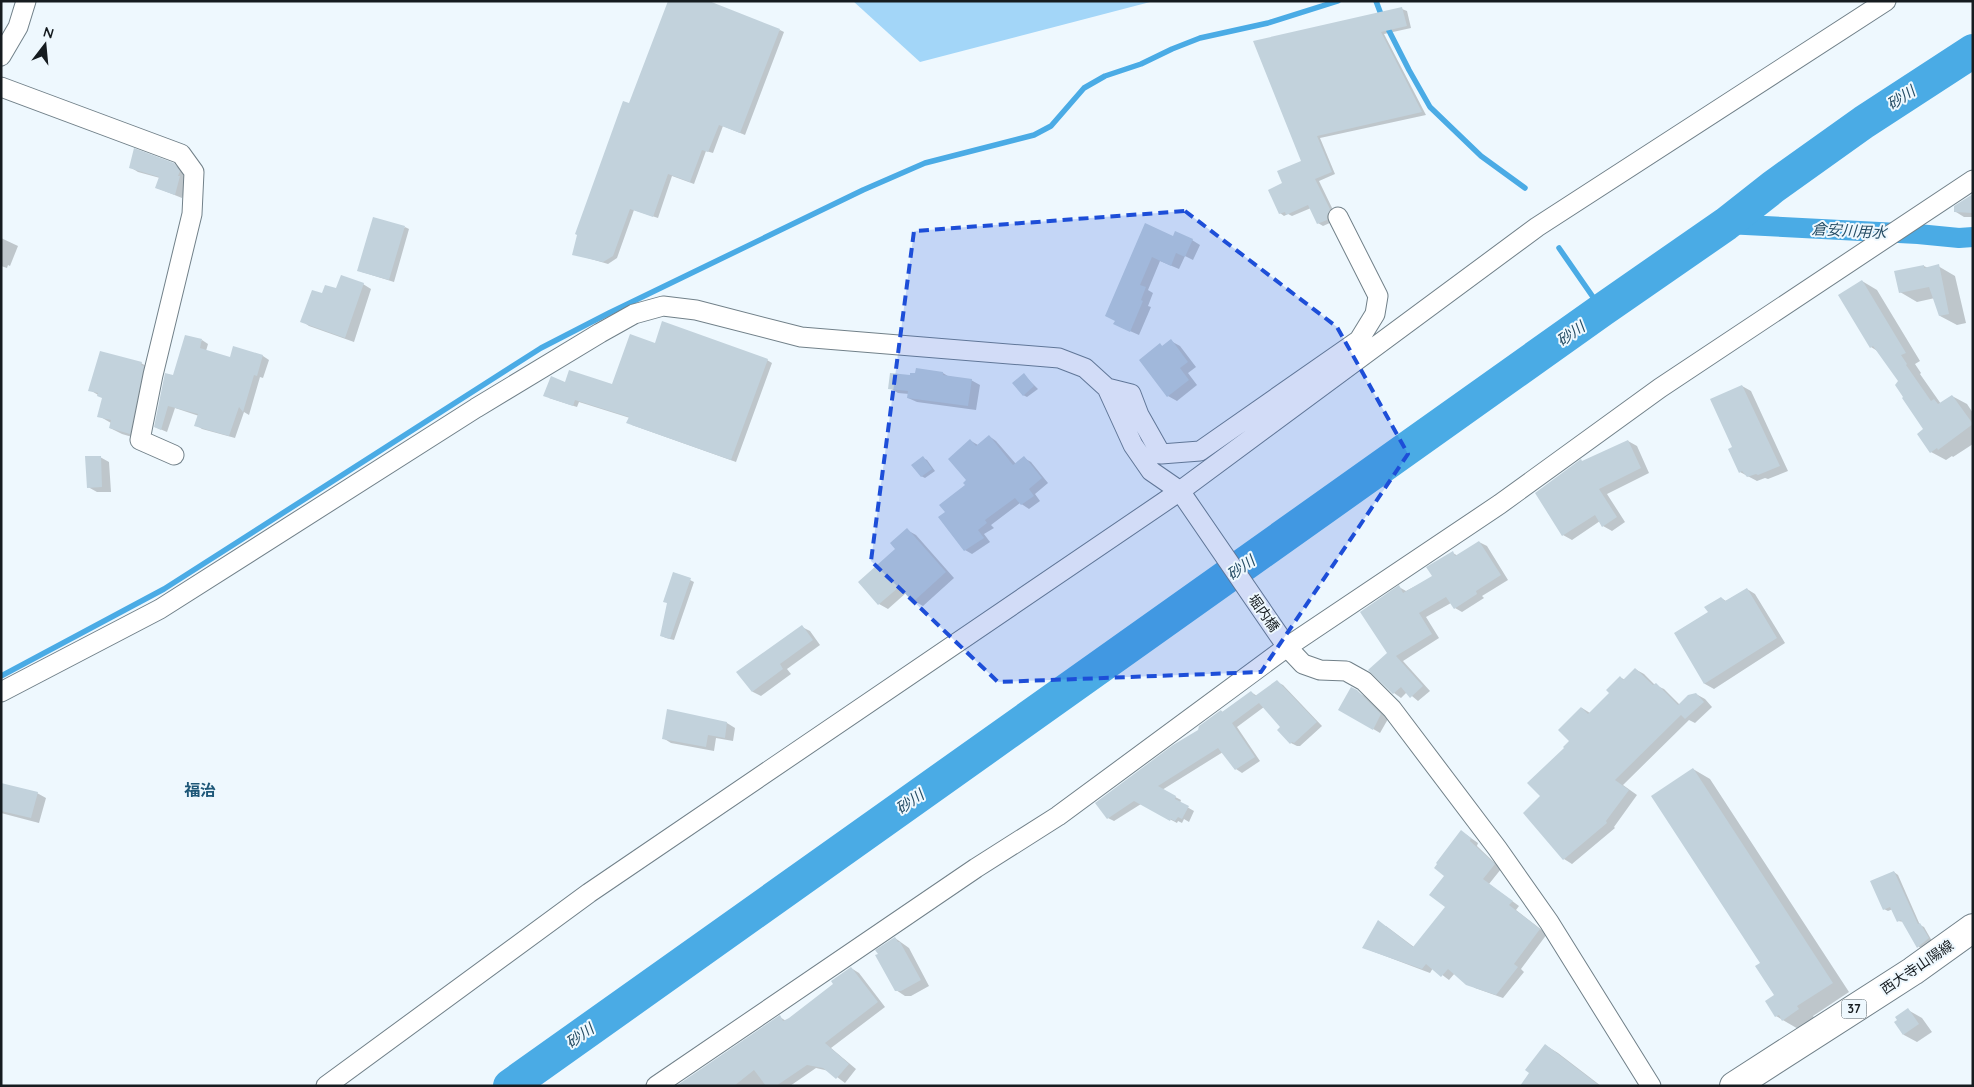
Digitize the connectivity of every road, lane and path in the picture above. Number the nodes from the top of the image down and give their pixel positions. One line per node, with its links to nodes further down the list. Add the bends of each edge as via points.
1 (26, 1): 3 (street, via 18,27)
2 (1886, 1): 9 (street, via 1537,227)
3 (1, 56)
4 (1, 87): 8 (street, via 181,154 194,172 192,214 140,440)
5 (1973, 180): 10 (street, via 1660,388 1500,504)
6 (1338, 217): 7 (street, via 1378,296 1375,314 1359,340 1200,452 1160,454 1131,394)
7 (1106, 388): 9 (street, via 1133,445 1151,471); 11 (street, via 1084,368 1059,358 801,337 696,310 663,306 644,311 600,332 476,408 160,609)
8 (174, 455)
9 (1185, 498): 10 (street, 堀内橋); 13 (street, via 588,893)
10 (1287, 647): 14 (street, via 1058,816); 15 (street, 堀内橋, via 1303,664 1320,670 1346,671 1364,680 1392,709 1549,922)
11 (1, 692)
12 (1973, 928): 16 (main road, 西大寺山陽線 / 37, via 1914,971)
13 (326, 1086)
14 (656, 1086)
15 (1651, 1086)
16 (1734, 1086)

